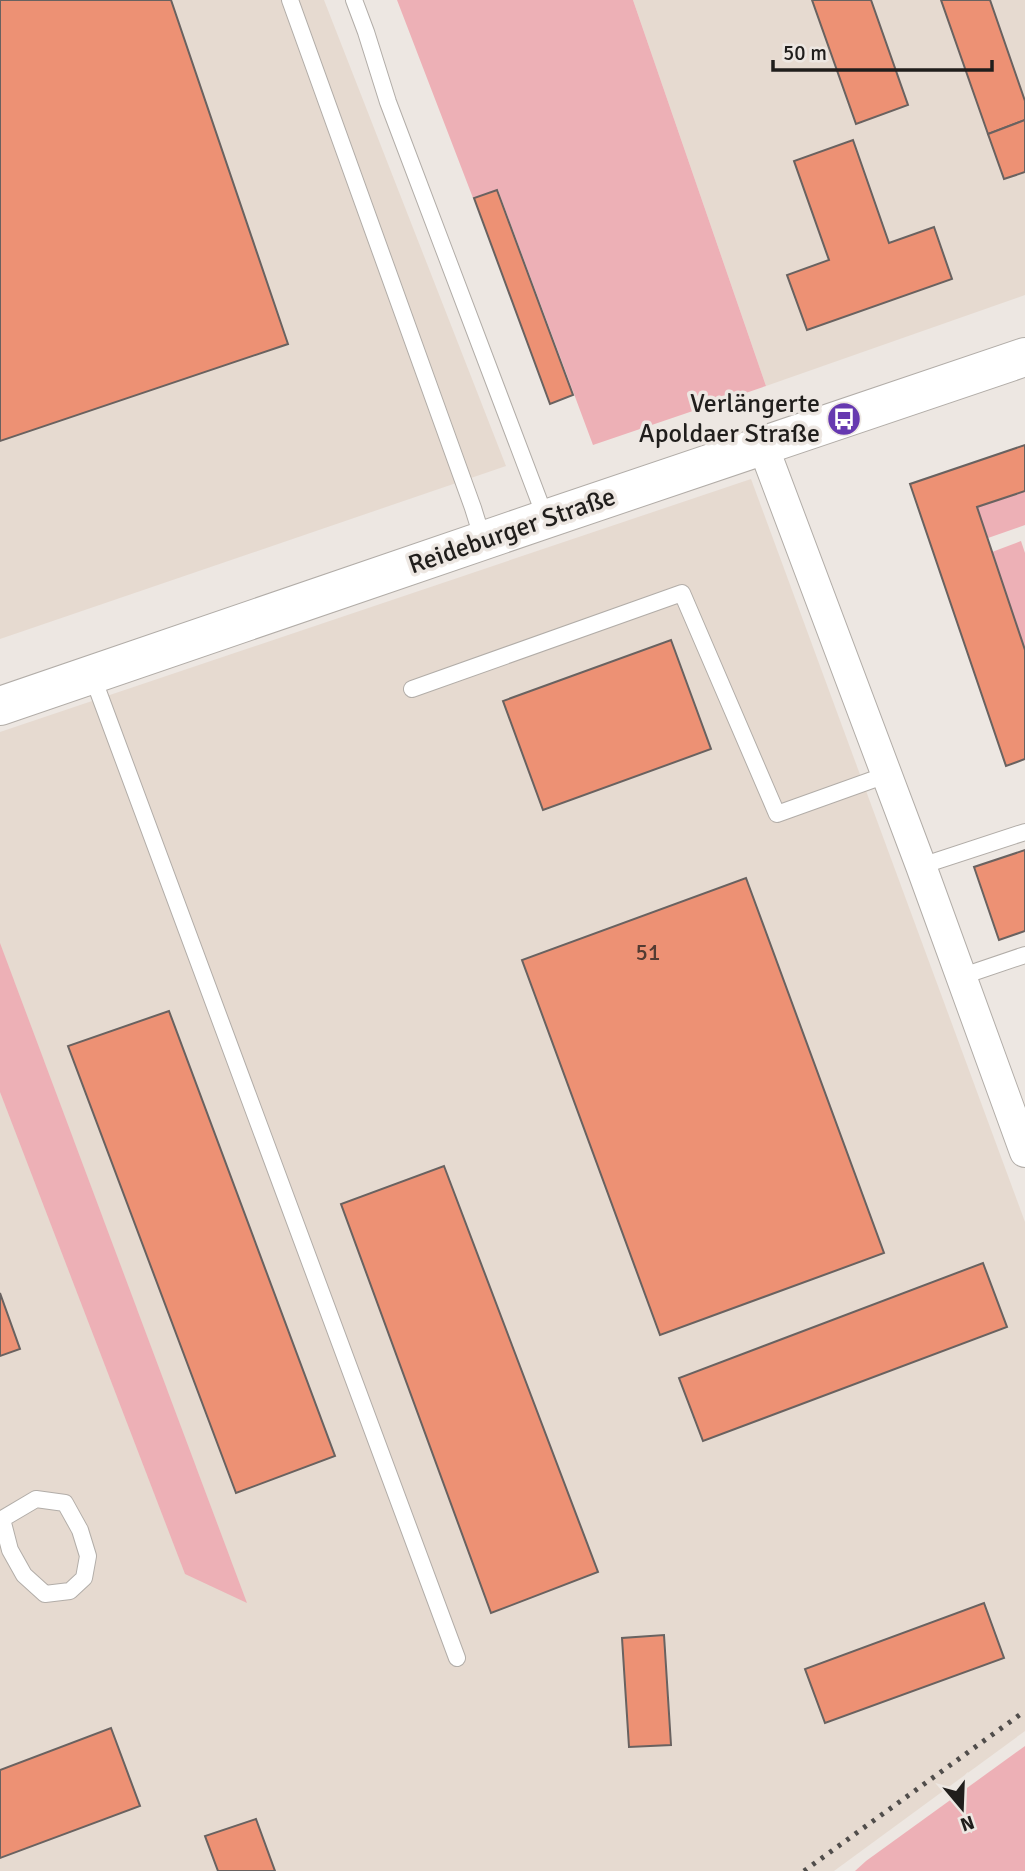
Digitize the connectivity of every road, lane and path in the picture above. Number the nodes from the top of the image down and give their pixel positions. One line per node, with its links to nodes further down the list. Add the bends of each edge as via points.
1 (290, 0): 6 (lane)
2 (354, 0): 5 (lane, via 387,102)
3 (1025, 358): 4 (street, Reideburger Straße)
4 (763, 446): 5 (street, Reideburger Straße); 10 (street)
5 (546, 519): 6 (street, Reideburger Straße)
6 (483, 540): 7 (street, Reideburger Straße)
7 (92, 675): 9 (street, Reideburger Straße); 17 (lane)
8 (412, 689): 10 (lane, via 682,593 777,814)
9 (0, 706)
10 (886, 775): 12 (street)
11 (1025, 832): 12 (lane)
12 (921, 866): 14 (street)
13 (1025, 955): 14 (lane)
14 (960, 977): 15 (street)
15 (1025, 1152)
16 (1, 1518): 16 (lane, via 24,1576 45,1594 70,1591 84,1578 88,1556 65,1503 36,1499)
17 (457, 1658)

